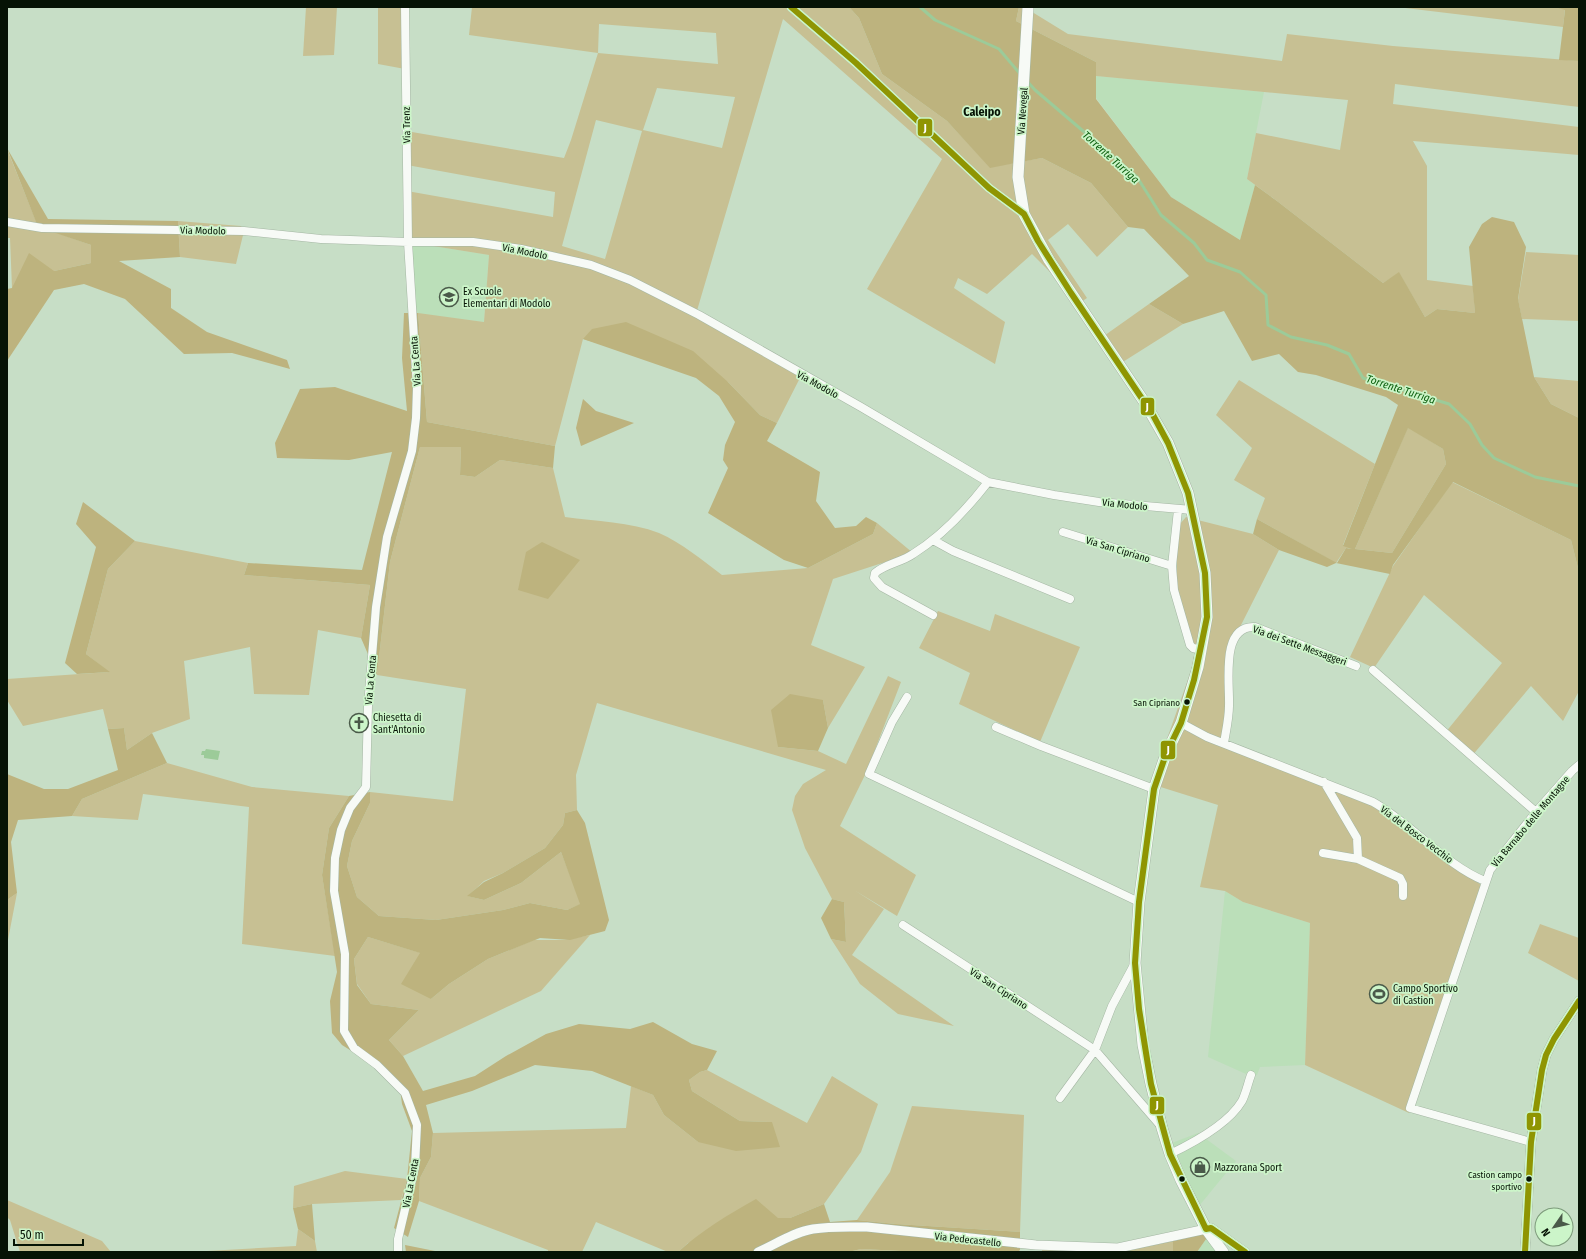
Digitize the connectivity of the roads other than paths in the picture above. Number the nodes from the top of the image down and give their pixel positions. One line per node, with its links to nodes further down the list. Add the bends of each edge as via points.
1 (405, 7): 6 (street, Via Trenz)
2 (791, 7): 4 (street, via 989,188)
3 (1028, 7): 4 (main road, Via Nevegal, via 1018,177)
4 (1024, 214): 9 (main road, Via San Cipriano, via 1054,266 1161,430 1182,476)
5 (7, 222): 6 (street, Via Modolo, via 42,228 244,230 321,238)
6 (408, 242): 7 (street, Via Modolo, via 473,242 522,249 591,265 630,280 742,340); 41 (street, Via La Centa, via 417,387 416,418 412,452 387,537 376,607 368,706 366,786 350,808 341,830 335,858 334,891 345,954 344,1031 354,1048 377,1065 405,1093 417,1125 415,1167 398,1239)
7 (988, 482): 8 (street, Via Modolo, via 1069,497); 11 (street, via 974,500)
8 (1178, 510): 9 (street, Via Modolo); 12 (street)
9 (1192, 510): 15 (main road, Via San Cipriano, via 1207,589 1207,616)
10 (1063, 532): 12 (street, Via San Cipriano)
11 (933, 540): 13 (street, via 953,552); 14 (street, via 909,557 880,569 874,575 882,587)
12 (1172, 566): 15 (street, via 1174,590 1190,645)
13 (1070, 599)
14 (933, 615)
15 (1202, 650): 19 (main road, Via San Cipriano)
16 (1356, 666): 21 (street, Via dei Sette Messaggeri, via 1255,627 1242,628 1231,651 1228,670 1229,707)
17 (1373, 670): 25 (street)
18 (907, 697): 30 (street, via 892,722 869,774)
19 (1181, 723): 21 (street, Via del Bosco Vecchio); 24 (main road, Via San Cipriano, via 1166,754)
20 (996, 727): 24 (street)
21 (1224, 743): 23 (street, Via del Bosco Vecchio)
22 (1579, 765): 25 (street, Via Barnabo delle Montagne)
23 (1324, 782): 27 (street, via 1357,838); 28 (street, Via del Bosco Vecchio, via 1380,806 1468,873)
24 (1154, 789): 30 (main road, Via San Cipriano)
25 (1536, 812): 28 (street, Via Barnabo delle Montagne, via 1492,865)
26 (1323, 853): 27 (street)
27 (1358, 859): 29 (street, via 1400,878)
28 (1486, 881): 38 (street, Via Barnabo delle Montagne, via 1410,1108)
29 (1403, 896)
30 (1139, 902): 32 (main road, Via San Cipriano)
31 (903, 925): 34 (street, Via San Cipriano)
32 (1135, 963): 34 (street, Via San Cipriano, via 1112,1006); 37 (main road, Via San Cipriano, via 1143,1045)
33 (1579, 1001): 38 (street, via 1560,1028 1546,1055)
34 (1095, 1050): 36 (street, Via San Cipriano); 37 (street, Via San Cipriano)
35 (1251, 1075): 39 (street, via 1242,1101 1228,1118)
36 (1060, 1098)
37 (1162, 1128): 39 (main road, Via San Cipriano)
38 (1531, 1142): 45 (street)
39 (1170, 1154): 40 (main road, Via San Cipriano)
40 (1206, 1229): 42 (street, Via Pedecastello, via 1118,1248 1036,1245 867,1227 827,1227 802,1232); 43 (main road, Via San Cipriano); 44 (street, via 1211,1228 1219,1232)
41 (398, 1252)
42 (758, 1252)
43 (1223, 1252)
44 (1246, 1252)
45 (1526, 1252)

